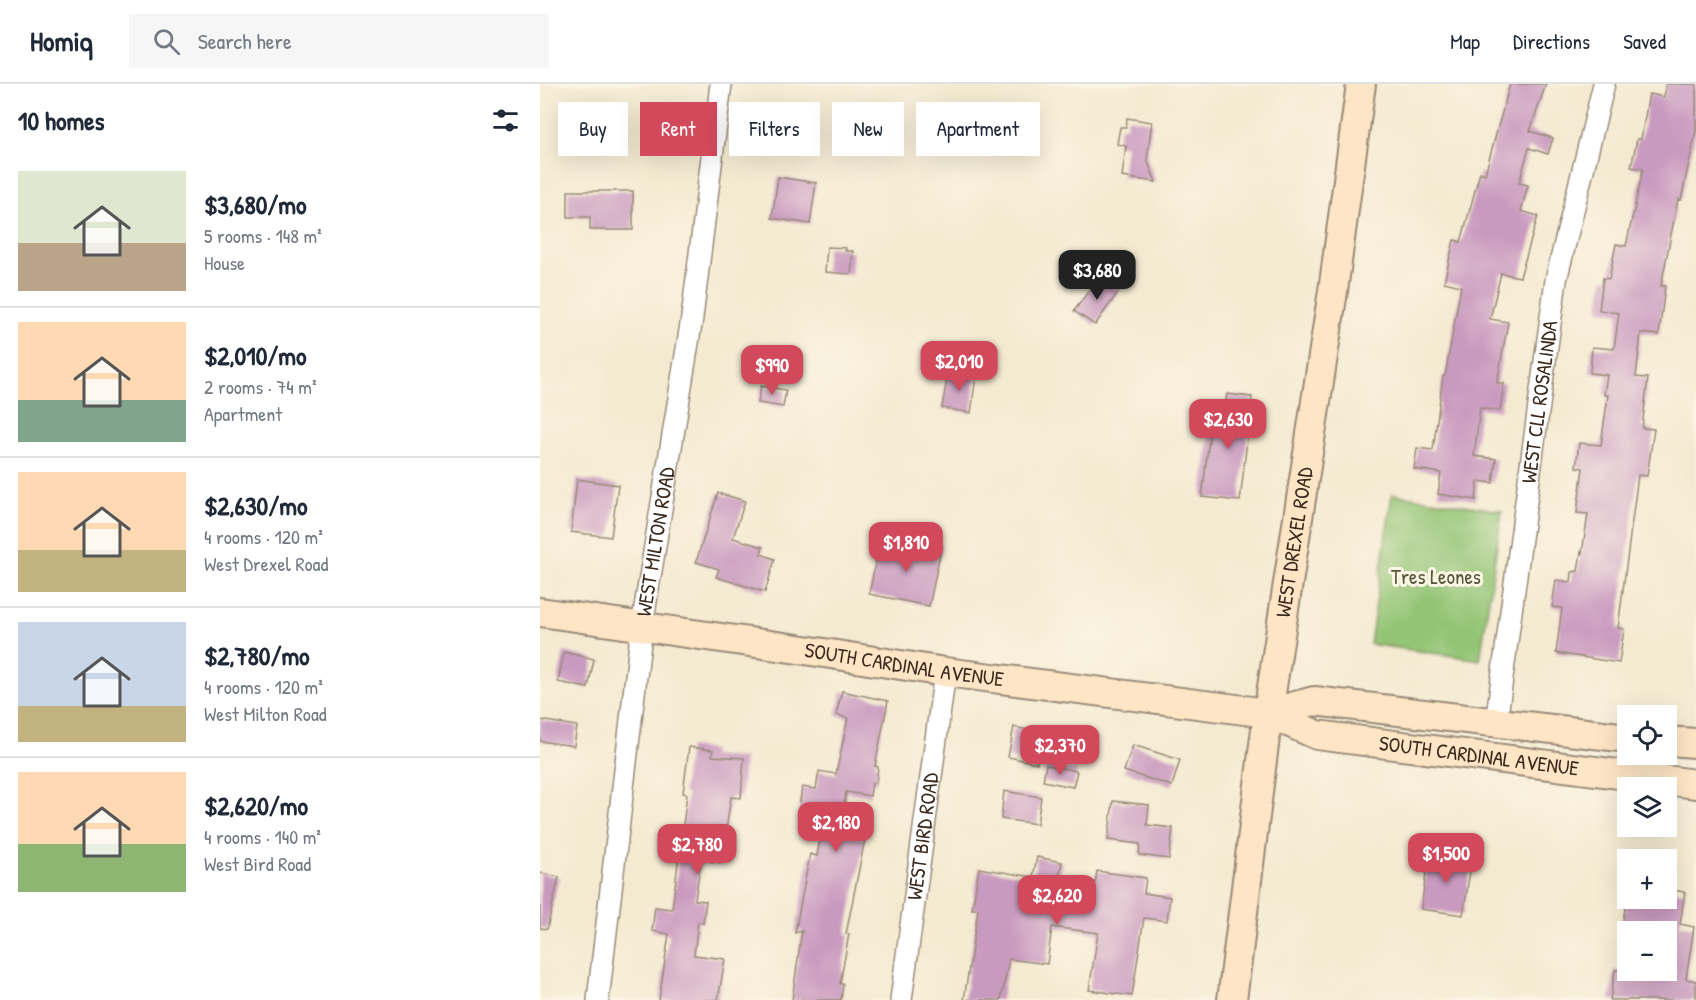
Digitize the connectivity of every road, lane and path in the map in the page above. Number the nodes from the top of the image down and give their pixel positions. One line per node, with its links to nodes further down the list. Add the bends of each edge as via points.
1 (721, 84): 5 (street, WEST MILTON ROAD, via 692,318)
2 (1361, 84): 7 (main road, WEST DREXEL ROAD, via 1334,291)
3 (1604, 84): 8 (street, WEST CLL ROSALINDA, via 1556,280)
4 (540, 612): 5 (main road, SOUTH CARDINAL AVENUE)
5 (642, 626): 6 (main road, SOUTH CARDINAL AVENUE); 13 (street, WEST MILTON ROAD)
6 (945, 672): 7 (main road, SOUTH CARDINAL AVENUE); 14 (street, WEST BIRD ROAD)
7 (1268, 713): 8 (main road, SOUTH CARDINAL AVENUE, via 1314,701); 12 (main road, SOUTH CARDINAL AVENUE, via 1317,735); 15 (main road, WEST DREXEL ROAD)
8 (1496, 723): 9 (main road, SOUTH CARDINAL AVENUE)
9 (1617, 737)
10 (1677, 742): 11 (main road)
11 (1696, 743)
12 (1696, 784)
13 (598, 1000)
14 (901, 1000)
15 (1232, 1000)

